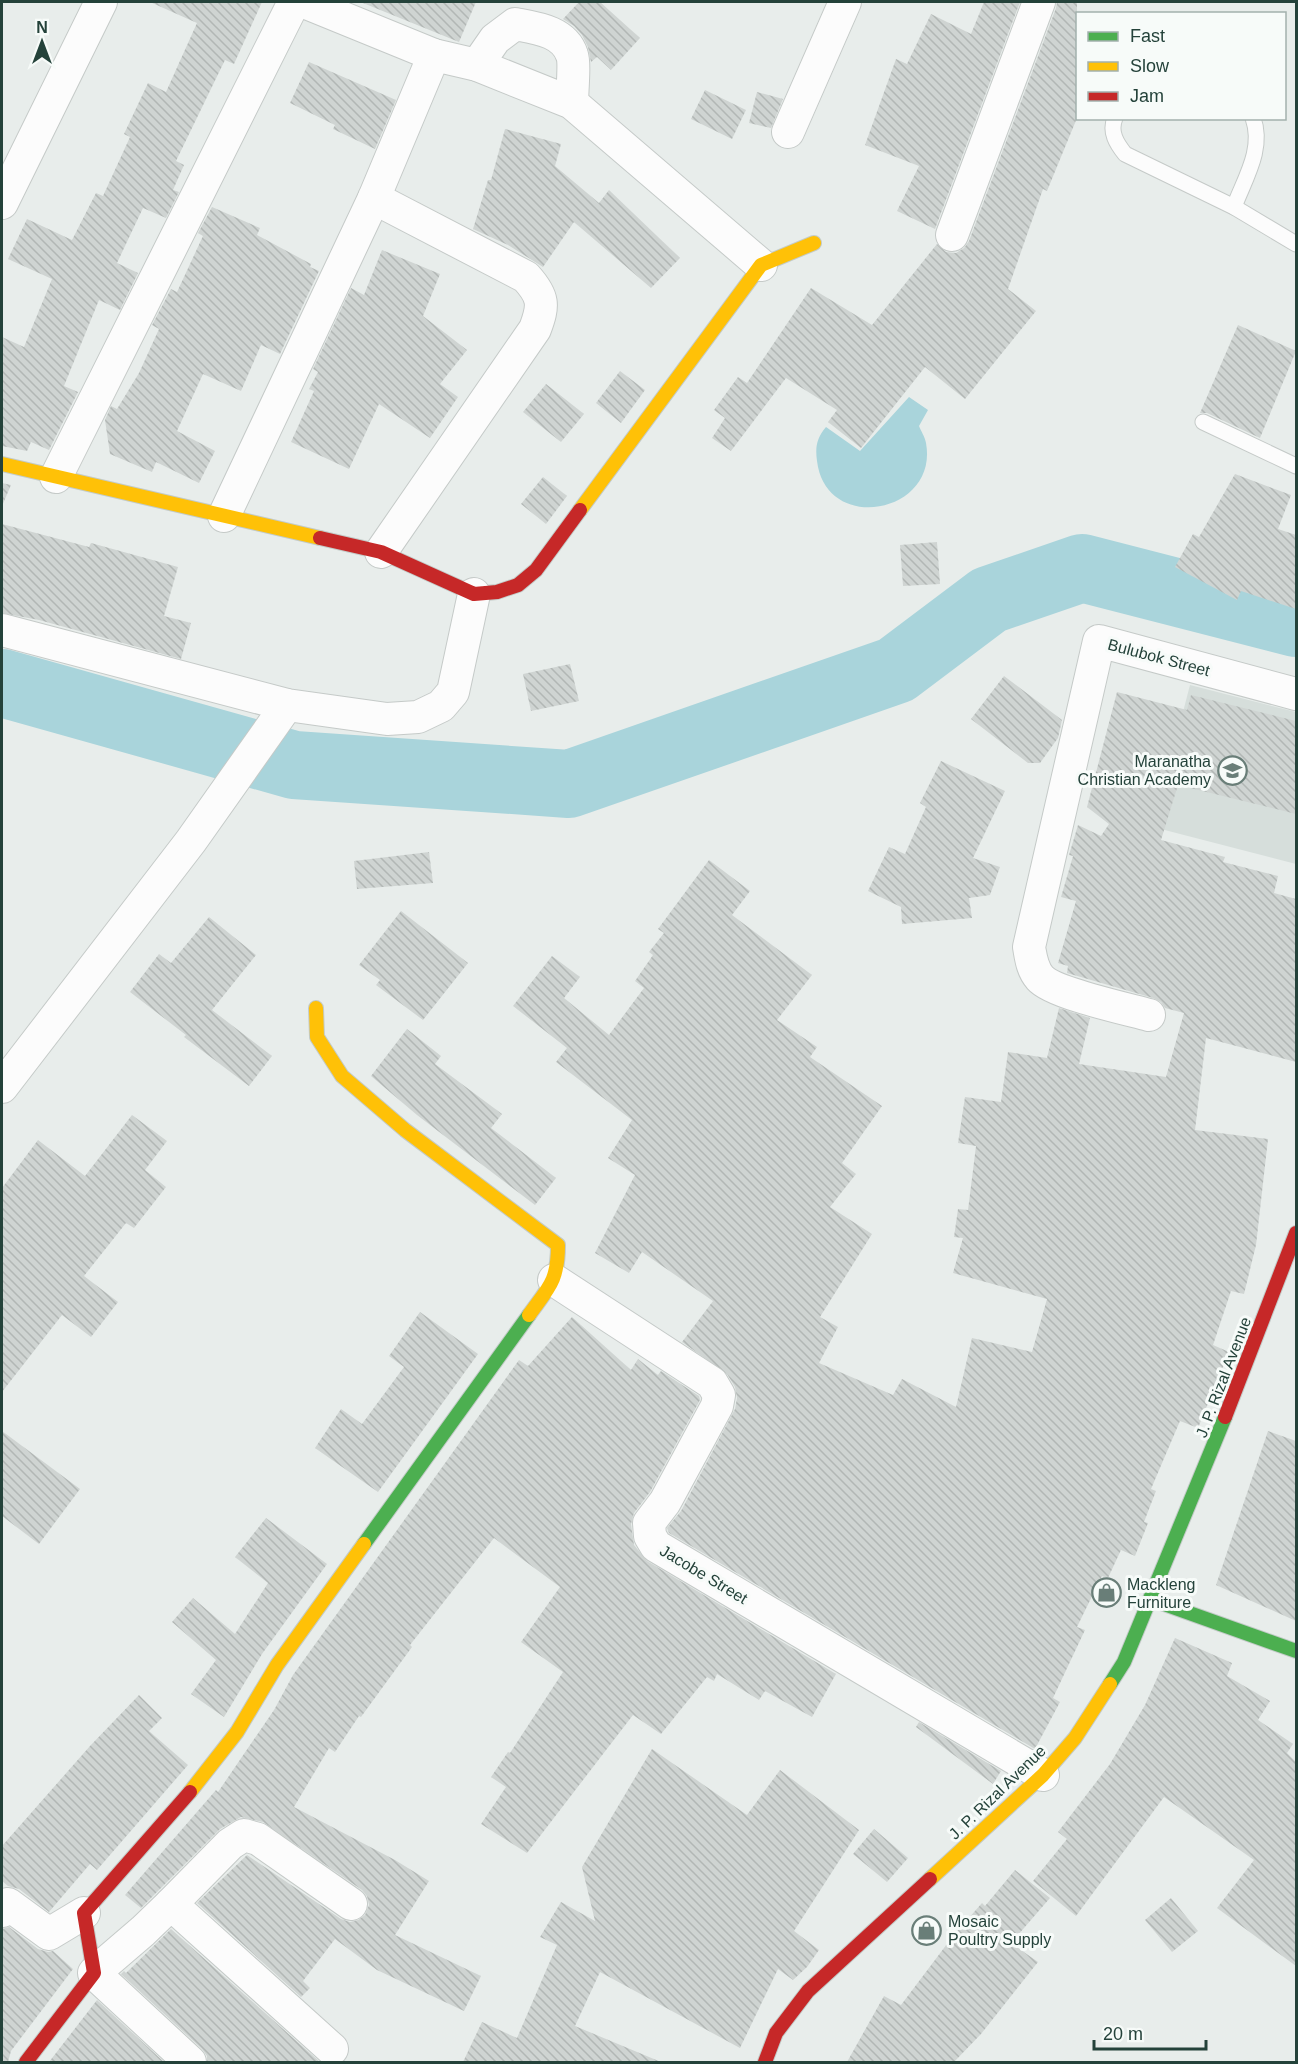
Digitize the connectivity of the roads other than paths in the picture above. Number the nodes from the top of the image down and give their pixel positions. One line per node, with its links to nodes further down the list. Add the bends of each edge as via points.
1 (100, 2): 13 (street)
2 (294, 2): 22 (street)
3 (304, 2): 6 (street)
4 (845, 2): 11 (street)
5 (1039, 2): 15 (street)
6 (434, 54): 7 (street); 12 (street)
7 (477, 65): 8 (street); 8 (street, via 495,39 515,24 540,28 561,38 573,55)
8 (572, 103): 18 (street)
9 (1114, 120): 14 (lane, via 1114,135 1125,154)
10 (1253, 120): 14 (lane, via 1257,150)
11 (788, 132)
12 (375, 198): 23 (street); 24 (street, via 526,277 537,289 542,311 535,329)
13 (2, 203)
14 (1234, 207): 17 (lane)
15 (952, 235)
16 (814, 243): 18 (street)
17 (1296, 244)
18 (761, 265): 25 (street, via 536,570 518,585)
19 (1203, 422): 21 (lane)
20 (2, 464): 22 (street)
21 (1296, 466)
22 (56, 477): 23 (street)
23 (224, 516): 24 (street)
24 (381, 552): 25 (street)
25 (474, 594): 28 (street, via 453,692 441,706 418,717 387,719)
26 (2, 630): 28 (street)
27 (1296, 693): 30 (street, Bulubok Street, via 1099,641 1029,947 1032,965 1041,979 1076,996)
28 (287, 705): 31 (street, via 191,841)
29 (316, 1008): 33 (street, via 317,1037 342,1076 405,1130 558,1245)
30 (1149, 1015)
31 (2, 1087)
32 (1296, 1237): 34 (street, J. P. Rizal Avenue)
33 (554, 1280): 36 (street, Jacobe Street, via 712,1383 719,1395 717,1406 665,1502 649,1523 656,1546); 40 (street, via 284,1656 209,1770)
34 (1150, 1599): 35 (street); 36 (street, J. P. Rizal Avenue, via 1124,1662 1074,1738)
35 (1296, 1651)
36 (1043, 1775): 45 (street, J. P. Rizal Avenue, via 808,1991 780,2028)
37 (171, 1904): 38 (street, via 244,1835 258,1839); 41 (street); 42 (street)
38 (351, 1904)
39 (2, 1911): 40 (street, via 8,1904 49,1934)
40 (84, 1913): 41 (street)
41 (94, 1973): 43 (street); 44 (street)
42 (332, 2049)
43 (28, 2062)
44 (190, 2062)
45 (765, 2062)

